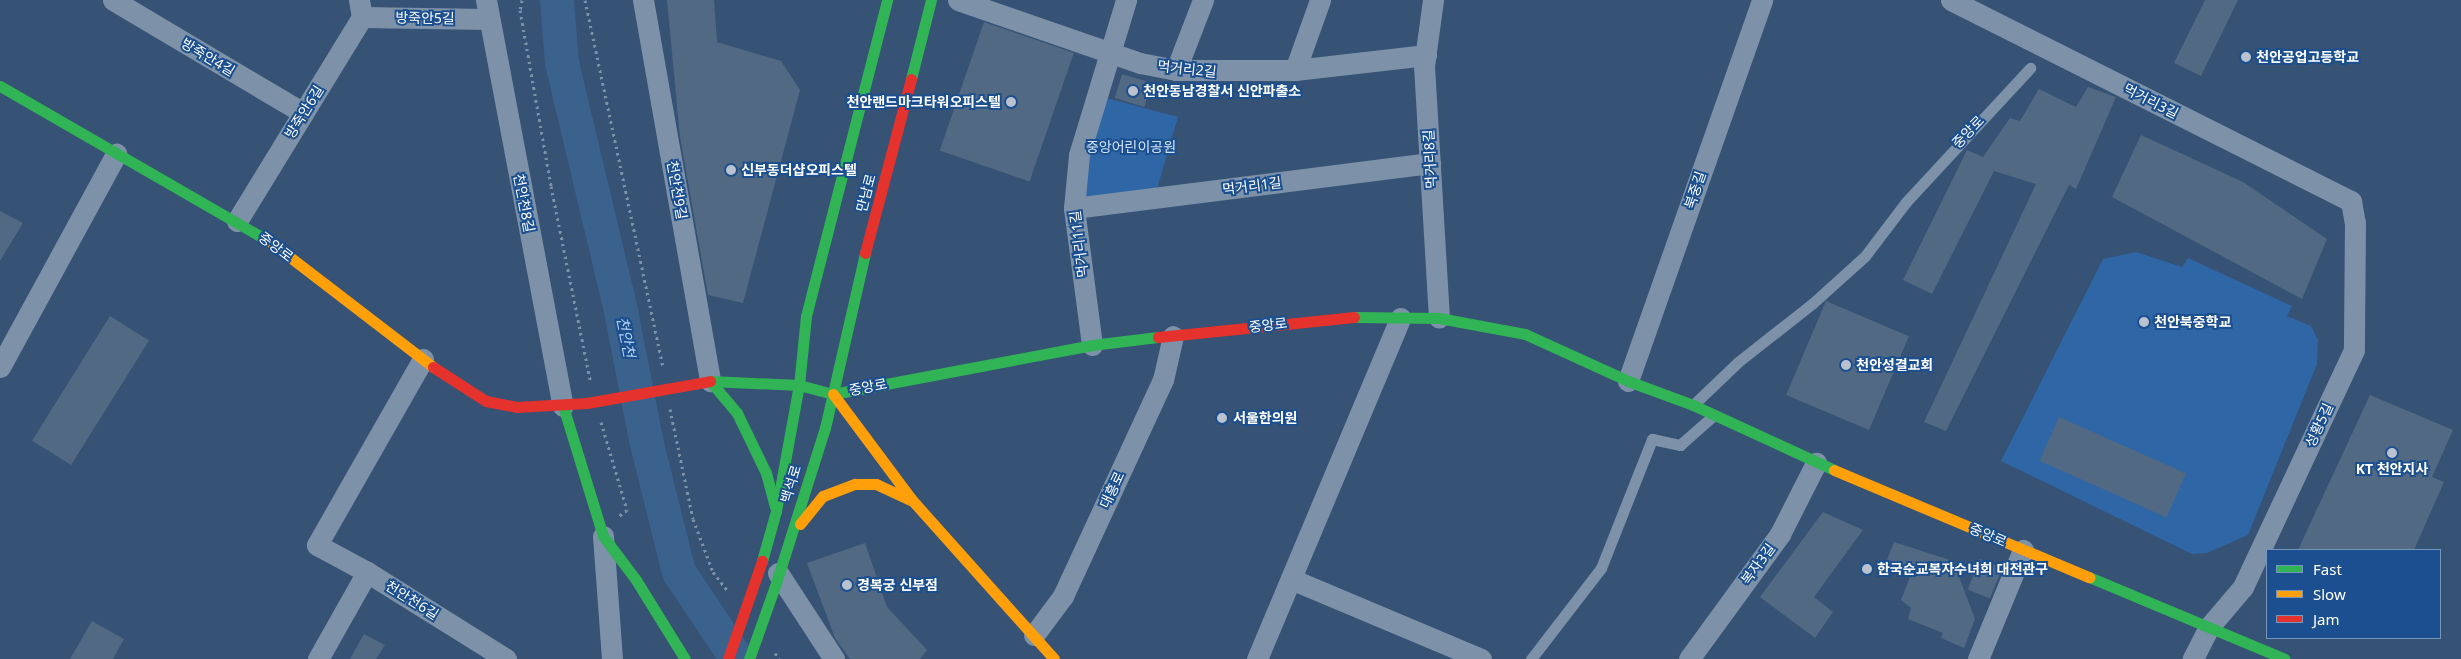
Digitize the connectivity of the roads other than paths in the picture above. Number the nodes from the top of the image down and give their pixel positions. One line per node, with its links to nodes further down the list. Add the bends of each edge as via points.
1 (113, 0): 20 (street, 방죽안4길)
2 (643, 0): 36 (street, 천안천9길)
3 (886, 0): 26 (street, 만남로)
4 (932, 0): 27 (street, 만남로)
5 (958, 0): 14 (street, 먹거리2길)
6 (1126, 0): 14 (street, 먹거리11길)
7 (1203, 0): 17 (street)
8 (1320, 0): 18 (street)
9 (1433, 0): 15 (street, 먹거리8길)
10 (1762, 0): 37 (street, 북중길)
11 (1951, 0): 23 (street, 먹거리3길)
12 (360, 8): 13 (street, 방죽안5길); 20 (street, 방죽안6길)
13 (486, 10): 41 (street, 천안천8길)
14 (1110, 52): 17 (street, 먹거리2길); 24 (street, 먹거리11길, via 1079,155)
15 (1426, 55): 18 (street, 먹거리2길); 22 (street, 먹거리8길)
16 (2030, 68): 40 (lane, 중앙로, via 1906,202 1865,256 1813,303 1738,362)
17 (1176, 70): 18 (street, 먹거리2길)
18 (1295, 70)
19 (0, 86): 21 (street, 중앙로)
20 (303, 113): 25 (street, 방죽안6길)
21 (116, 154): 25 (street, 중앙로); 35 (street)
22 (1430, 163): 24 (street, 먹거리1길); 31 (street, 먹거리8길)
23 (2351, 201): 52 (street, 성황5길, via 2356,223 2354,350 2243,587)
24 (1074, 208): 33 (street, 먹거리11길)
25 (237, 221): 34 (street, 중앙로, via 255,231)
26 (827, 234): 28 (street); 38 (street, 만남로, via 806,316)
27 (868, 243): 29 (street, via 857,258); 39 (street, 만남로, via 846,326)
28 (834, 256)
29 (849, 262)
30 (1400, 318): 31 (street, 중앙로); 32 (street, 중앙로, via 1335,317); 51 (street)
31 (1439, 318): 37 (street, 중앙로, via 1525,334)
32 (1173, 336): 33 (street, 중앙로); 53 (street, 대흥로, via 1163,380 1063,596)
33 (1092, 345): 39 (street, 중앙로)
34 (423, 359): 41 (street, 중앙로, via 486,401 516,407); 49 (street, 천안천6길, via 317,545)
35 (0, 367)
36 (710, 380): 38 (street); 41 (street, 중앙로, bridge); 45 (street, via 737,413 766,473)
37 (1628, 381): 40 (street, 중앙로)
38 (799, 385): 39 (street); 45 (street, 백석로)
39 (833, 394): 44 (street); 47 (street, 백석로)
40 (1693, 405): 42 (street, 중앙로)
41 (563, 406): 46 (street)
42 (1714, 415): 43 (street, 중앙로); 64 (lane, via 1680,444 1652,439 1601,568)
43 (1816, 463): 48 (street, 중앙로); 65 (street, 복자3길, via 1780,534)
44 (912, 500): 47 (street, via 876,484 841,488 824,496 808,510); 53 (street)
45 (776, 511): 50 (street, 백석로)
46 (603, 536): 56 (street); 57 (street, via 636,580)
47 (789, 542): 50 (street, 백석로)
48 (2023, 550): 52 (street, 중앙로); 66 (street)
49 (366, 572): 54 (street); 55 (street, 천안천6길)
50 (772, 572): 58 (street, bridge); 59 (street, bridge); 60 (street)
51 (1291, 579): 62 (street); 63 (street)
52 (2209, 627): 67 (street, 성황5길); 68 (street, 중앙로)
53 (1034, 635): 61 (street)
54 (318, 659)
55 (506, 659)
56 (612, 659)
57 (685, 659)
58 (728, 659)
59 (749, 659)
60 (834, 659)
61 (1054, 659)
62 (1257, 659)
63 (1481, 659)
64 (1531, 659)
65 (1689, 659)
66 (1978, 659)
67 (2193, 659)
68 (2285, 659)

